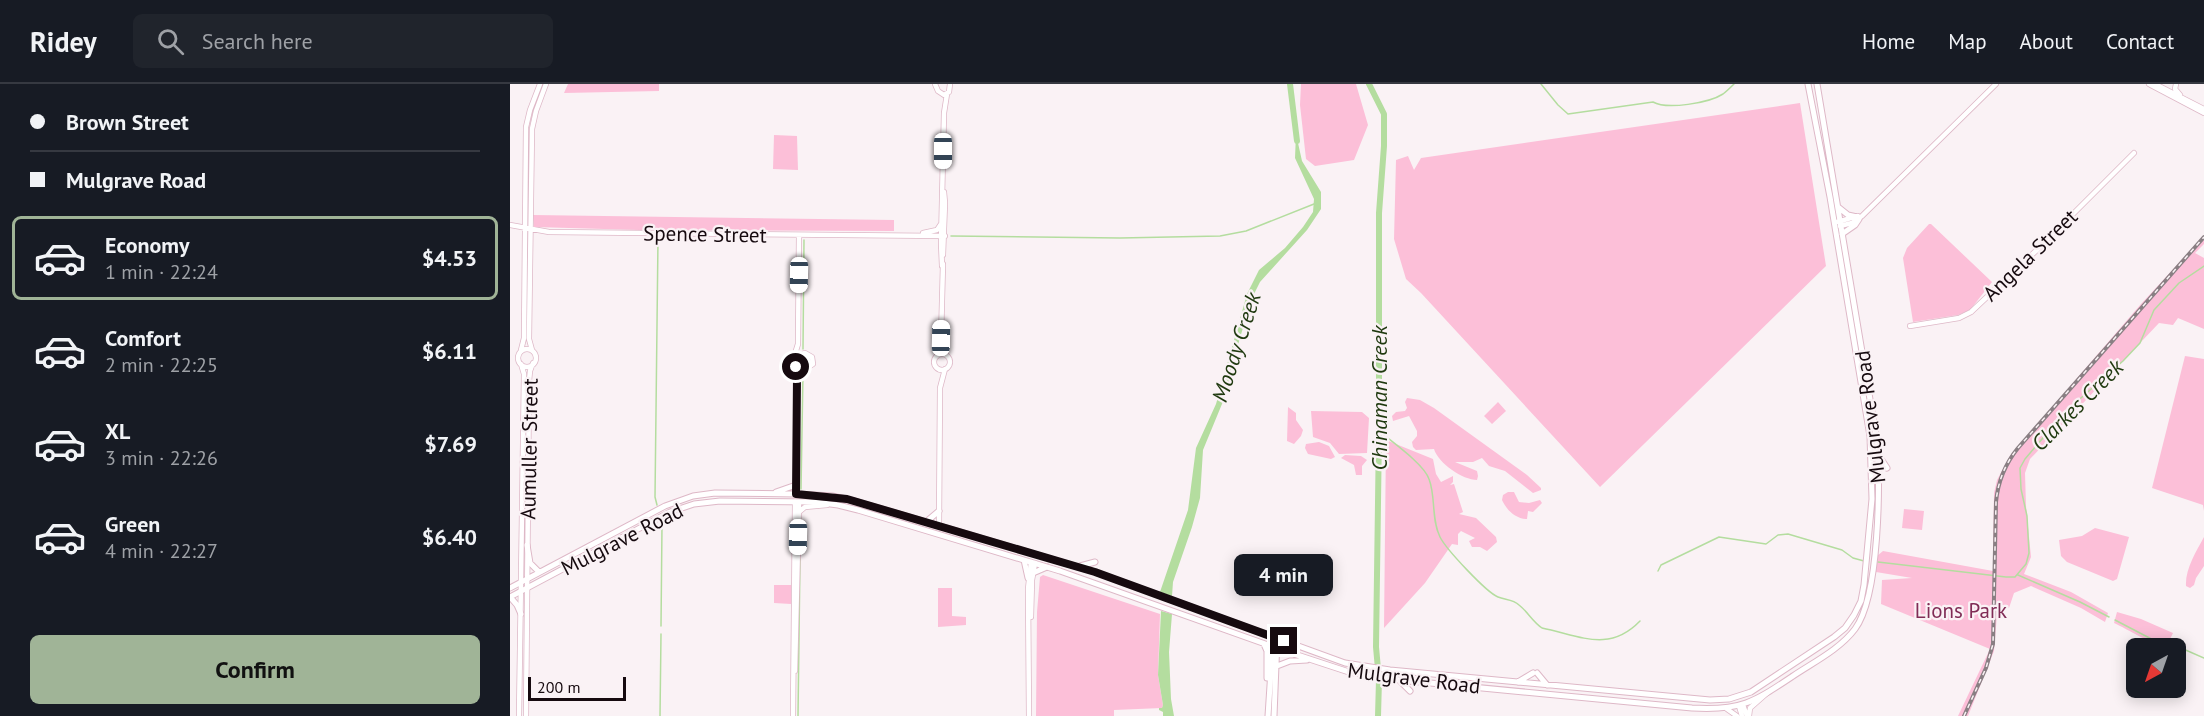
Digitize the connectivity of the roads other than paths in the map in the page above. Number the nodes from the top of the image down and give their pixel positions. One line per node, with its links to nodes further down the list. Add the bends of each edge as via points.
1 (540, 84): 24 (street, Aumuller Street, via 526,127)
2 (546, 84): 25 (street, Aumuller Street, via 532,129)
3 (935, 84): 11 (street)
4 (950, 84): 13 (street)
5 (1808, 84): 22 (main road)
6 (1817, 84): 19 (main road)
7 (1996, 84): 20 (street)
8 (2149, 84): 12 (street)
9 (2157, 84): 10 (street); 12 (street)
10 (2174, 84): 12 (street); 14 (street)
11 (940, 93): 13 (street); 16 (street)
12 (2169, 93): 14 (street); 15 (street)
13 (947, 94): 16 (street)
14 (2185, 99): 15 (street)
15 (2204, 111)
16 (944, 113): 18 (street)
17 (2134, 153): 36 (street, Angela Street, via 1971,312 1959,318)
18 (943, 189): 21 (street); 27 (street)
19 (1838, 207): 20 (main road); 22 (main road)
20 (1858, 218): 22 (street); 28 (main road)
21 (941, 224): 26 (street, via 937,230); 27 (street)
22 (1838, 224): 28 (main road, Mulgrave Road); 83 (main road, Mulgrave Road, via 1873,469 1864,585 1859,605)
23 (510, 225): 24 (street, Spence Street)
24 (525, 226): 25 (street, Spence Street); 35 (street, Aumuller Street)
25 (531, 229): 29 (street, Spence Street); 34 (street, Aumuller Street)
26 (923, 233): 27 (street, Spence Street); 30 (street, Spence Street)
27 (943, 234): 31 (street, Spence Street); 32 (street); 33 (street)
28 (1842, 234): 53 (main road, Mulgrave Road)
29 (800, 235): 30 (street, Spence Street); 38 (street)
30 (900, 236): 31 (street, Spence Street)
31 (931, 236): 32 (street, via 938,242)
32 (941, 255): 33 (street)
33 (942, 266): 37 (street)
34 (530, 270): 35 (street); 40 (street, Aumuller Street)
35 (524, 286): 39 (street, Aumuller Street)
36 (1910, 326)
37 (941, 338): 42 (street); 43 (street)
38 (798, 344): 41 (street); 44 (street)
39 (521, 350): 40 (street); 46 (street)
40 (532, 350): 45 (street)
41 (802, 353): 44 (street); 49 (street, via 814,361)
42 (945, 355): 43 (street); 50 (street, via 950,362)
43 (937, 356): 48 (street)
44 (794, 357): 47 (street)
45 (533, 363): 46 (street); 58 (street, Aumuller Street, via 529,381)
46 (521, 364): 64 (street, Aumuller Street)
47 (795, 366): 49 (street); 51 (street)
48 (937, 368): 50 (street); 52 (street)
49 (802, 369): 51 (street)
50 (945, 369): 52 (street)
51 (797, 377): 55 (street)
52 (940, 388): 61 (street)
53 (1878, 454): 54 (main road); 85 (main road, Mulgrave Road, via 1878,504 1869,594 1862,616)
54 (1887, 468)
55 (796, 485): 56 (main road); 57 (street)
56 (768, 494): 57 (main road, Mulgrave Road); 74 (main road, Mulgrave Road, via 715,493 686,498)
57 (796, 494): 59 (main road); 63 (main road, Mulgrave Road, via 847,499)
58 (528, 502): 64 (street, via 526,523); 67 (street, Aumuller Street)
59 (797, 502): 60 (main road, Mulgrave Road); 62 (street); 80 (main road, Mulgrave Road, via 711,501 688,505); 97 (street)
60 (832, 504): 62 (street, via 805,507); 66 (main road, Mulgrave Road)
61 (939, 511): 63 (main road); 65 (street)
62 (799, 512): 97 (street)
63 (926, 522): 65 (main road, Mulgrave Road)
64 (522, 524): 77 (street, Aumuller Street)
65 (939, 526): 66 (main road); 68 (main road, Mulgrave Road)
66 (938, 534): 69 (main road, Mulgrave Road)
67 (527, 545): 74 (main road, via 530,563); 77 (street, Aumuller Street)
68 (1035, 555): 71 (main road); 73 (main road, Mulgrave Road)
69 (1024, 560): 71 (main road, Mulgrave Road); 76 (main road)
70 (1095, 562): 73 (main road)
71 (1033, 563): 72 (main road, Mulgrave Road); 76 (street)
72 (1047, 567): 76 (main road); 78 (main road, Mulgrave Road)
73 (1075, 567): 75 (main road, Mulgrave Road)
74 (539, 572): 77 (main road, Mulgrave Road)
75 (1095, 572): 78 (main road); 84 (main road, Mulgrave Road)
76 (1030, 575): 106 (street)
77 (523, 580): 79 (main road, Mulgrave Road); 80 (street, Aumuller Street)
78 (1095, 582): 87 (main road, Mulgrave Road)
79 (510, 588)
80 (523, 590): 81 (main road, Mulgrave Road); 82 (street, Aumuller Street); 89 (street, Aumuller Street)
81 (510, 597): 82 (main road)
82 (520, 614): 92 (street, Aumuller Street)
83 (1844, 629): 85 (main road); 100 (main road, Mulgrave Road)
84 (1270, 636): 86 (main road, Mulgrave Road); 88 (main road)
85 (1849, 636): 99 (main road, Mulgrave Road)
86 (1277, 639): 88 (main road); 94 (main road, Mulgrave Road, via 1339,661 1374,668)
87 (1264, 644): 88 (main road, Mulgrave Road); 95 (main road)
88 (1274, 647): 90 (main road, Mulgrave Road); 91 (main road); 95 (main road)
89 (527, 650): 92 (street, via 522,652); 104 (street, Aumuller Street)
90 (1311, 660): 91 (main road); 93 (main road, Mulgrave Road, via 1349,672)
91 (1277, 666): 108 (main road)
92 (520, 673): 103 (street, Aumuller Street)
93 (1399, 680): 98 (main road); 102 (main road, Mulgrave Road)
94 (1518, 682): 96 (main road, Mulgrave Road); 96 (main road, via 1535,673)
95 (1270, 685): 107 (main road)
96 (1547, 685): 100 (main road, Mulgrave Road, via 1710,700)
97 (793, 686): 105 (street)
98 (1410, 691)
99 (1769, 691): 101 (main road, Mulgrave Road); 111 (street, via 1750,708)
100 (1739, 697): 101 (main road)
101 (1741, 705): 102 (main road, Mulgrave Road); 110 (street); 111 (street)
102 (1727, 709): 109 (street)
103 (519, 716)
104 (526, 716)
105 (793, 716)
106 (1029, 716)
107 (1268, 716)
108 (1274, 716)
109 (1737, 716)
110 (1742, 716)
111 (1748, 716)

